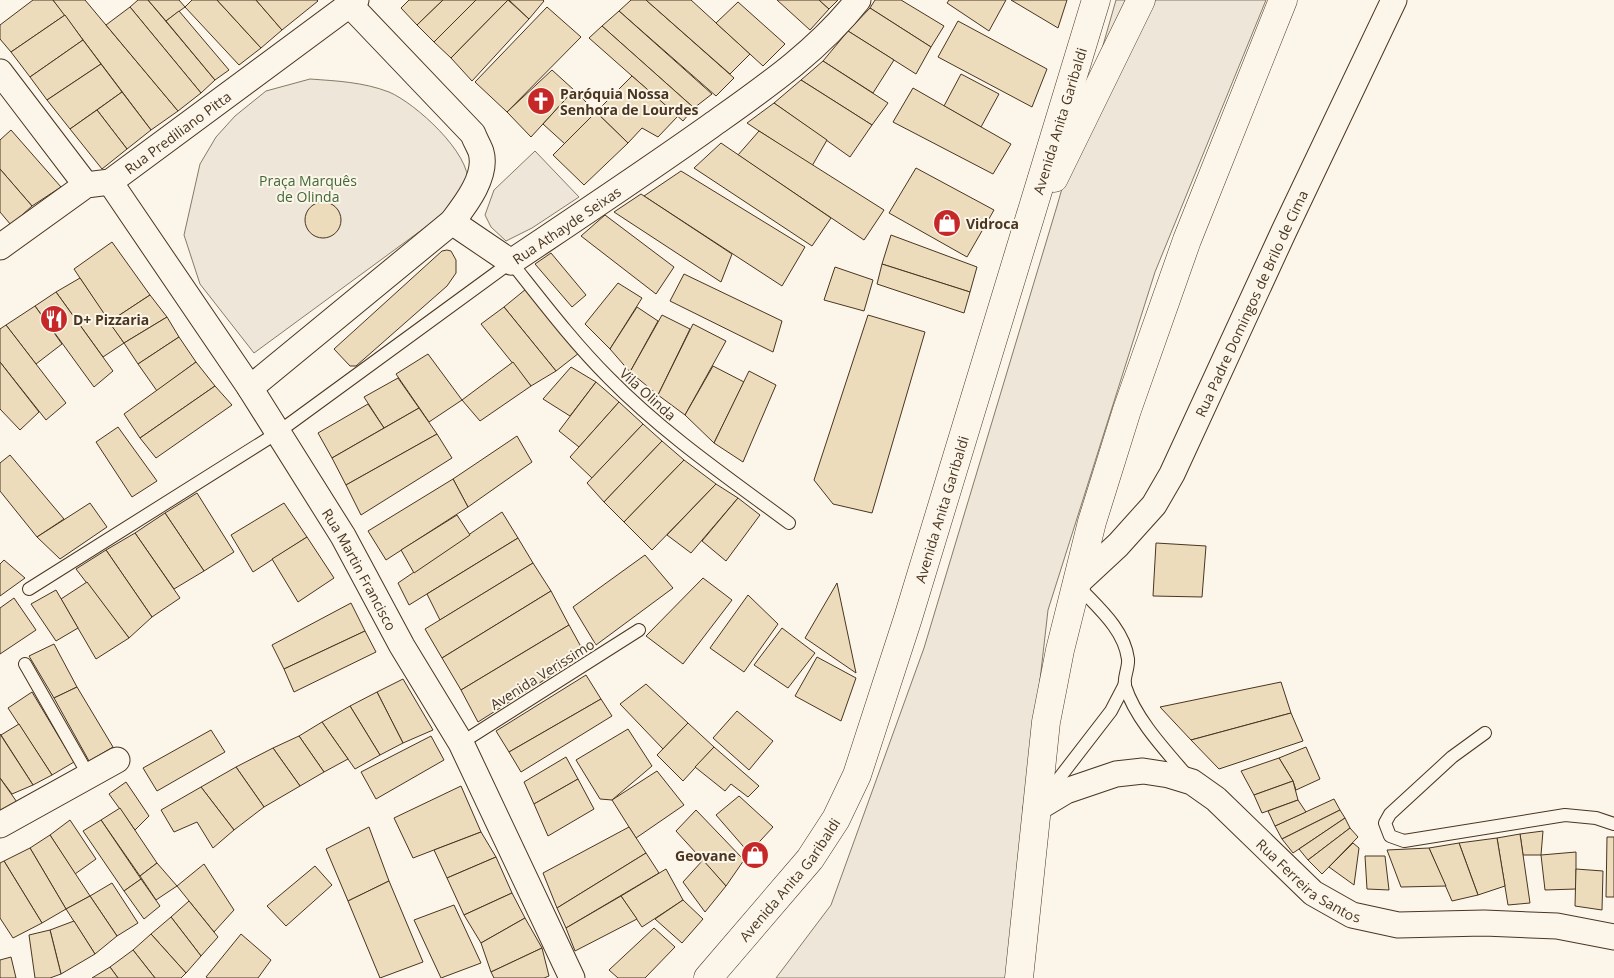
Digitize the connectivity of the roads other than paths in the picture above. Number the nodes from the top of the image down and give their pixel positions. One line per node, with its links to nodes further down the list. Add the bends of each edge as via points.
1 (858, 0): 12 (street, Rua Athayde Seixas, via 782,75)
2 (1096, 0): 10 (main road, Avenida Anita Garibaldi)
3 (1141, 0): 10 (main road)
4 (1283, 0): 16 (main road, via 1186,240 1127,410)
5 (1394, 0): 16 (street, Rua Padre Domingos de Brilo de Cima, via 1172,474 1154,505)
6 (353, 2): 8 (street, Rua Prediliano Pitta); 9 (street, via 473,134 481,154 479,176 470,199)
7 (0, 72): 8 (street, Rua Martin Francisco)
8 (98, 183): 11 (street, Rua Prediliano Pitta); 13 (street, Rua Martin Francisco)
9 (452, 222): 12 (street, Rua Athayde Seixas); 13 (street)
10 (1026, 235): 31 (main road, Avenida Anita Garibaldi, via 857,775 836,819 810,859)
11 (0, 247)
12 (511, 262): 14 (lane); 15 (lane, Vila Olinda, via 609,378 679,442)
13 (250, 388): 14 (street, Rua Martin Francisco)
14 (278, 433): 17 (lane); 22 (street, Rua Martin Francisco, via 342,536 402,646)
15 (789, 523)
16 (1076, 584): 20 (lane, via 1119,632 1128,661); 26 (main road, via 1046,722)
17 (29, 589)
18 (640, 630): 22 (lane, Avenida Verissimo)
19 (26, 664): 24 (lane)
20 (1125, 684): 25 (lane, via 1138,712); 26 (lane, via 1111,711)
21 (1485, 733): 27 (lane, via 1452,757 1390,814 1385,823 1390,836 1404,841 1565,815 1596,818)
22 (461, 743): 30 (street, Rua Martin Francisco)
23 (117, 760): 24 (street)
24 (89, 776): 28 (street)
25 (1192, 782): 26 (street, Rua Ferreira Santos, via 1143,772 1116,774 1066,791); 29 (street, Rua Ferreira Santos, via 1216,799 1313,893 1352,915 1398,925 1484,923 1557,926)
26 (1036, 809): 32 (main road)
27 (1614, 824)
28 (0, 825)
29 (1614, 937)
30 (572, 978)
31 (708, 978)
32 (1019, 978)

